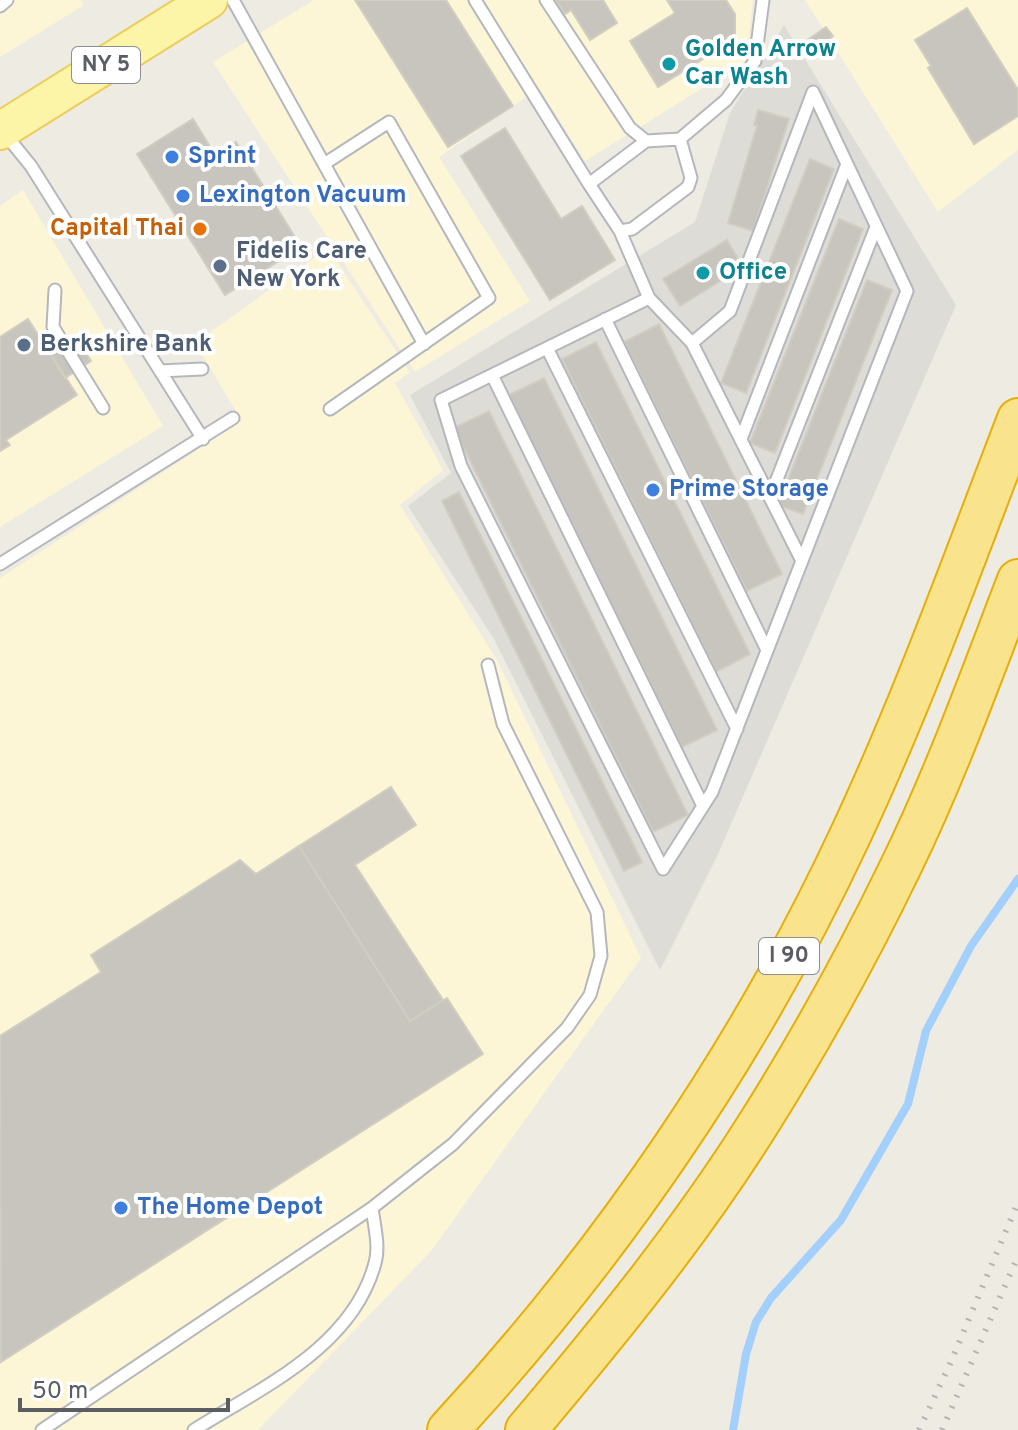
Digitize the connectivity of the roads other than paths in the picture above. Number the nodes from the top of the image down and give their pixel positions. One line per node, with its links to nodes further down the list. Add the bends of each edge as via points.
1 (7, 0): 7 (lane)
2 (209, 0): 8 (main road, NY 5)
3 (233, 0): 11 (lane)
4 (475, 0): 13 (lane)
5 (546, 0): 10 (lane, via 630,128)
6 (763, 0): 9 (lane, via 755,61 726,100)
7 (0, 6)
8 (1, 129): 23 (lane, via 31,166)
9 (680, 139): 10 (lane); 15 (lane, via 691,178 688,187 632,229)
10 (646, 141): 13 (lane)
11 (324, 164): 20 (lane); 20 (lane, via 389,122 489,298)
12 (847, 164): 14 (lane); 19 (lane, via 813,92 730,311); 30 (lane)
13 (589, 184): 15 (lane)
14 (876, 227): 31 (lane); 32 (lane, via 907,291)
15 (620, 231): 17 (lane)
16 (55, 290): 25 (lane, via 53,327)
17 (649, 298): 18 (lane); 19 (lane)
18 (605, 319): 21 (lane); 35 (lane)
19 (692, 343): 30 (lane)
20 (424, 344): 26 (lane)
21 (547, 348): 24 (lane); 37 (lane)
22 (202, 369): 23 (lane)
23 (160, 371): 29 (lane)
24 (492, 375): 38 (lane); 38 (lane, via 441,400 461,466 663,869)
25 (103, 408)
26 (330, 409)
27 (233, 418): 29 (lane)
28 (1018, 419): 42 (highway, I 90, via 849,839 758,1011 654,1175 535,1332)
29 (203, 439): 33 (lane)
30 (741, 439): 31 (lane)
31 (770, 497): 32 (lane)
32 (802, 561): 35 (lane)
33 (0, 564)
34 (1018, 580): 43 (highway, I 90, via 902,864 809,1040 701,1209)
35 (767, 650): 37 (lane)
36 (488, 665): 39 (lane, via 503,724 597,912 601,956 590,995 567,1028 453,1144)
37 (737, 729): 38 (lane)
38 (703, 806)
39 (372, 1208): 40 (lane); 41 (lane, via 377,1260 363,1294 336,1329 296,1368)
40 (42, 1430)
41 (194, 1430)
42 (448, 1430)
43 (526, 1430)

